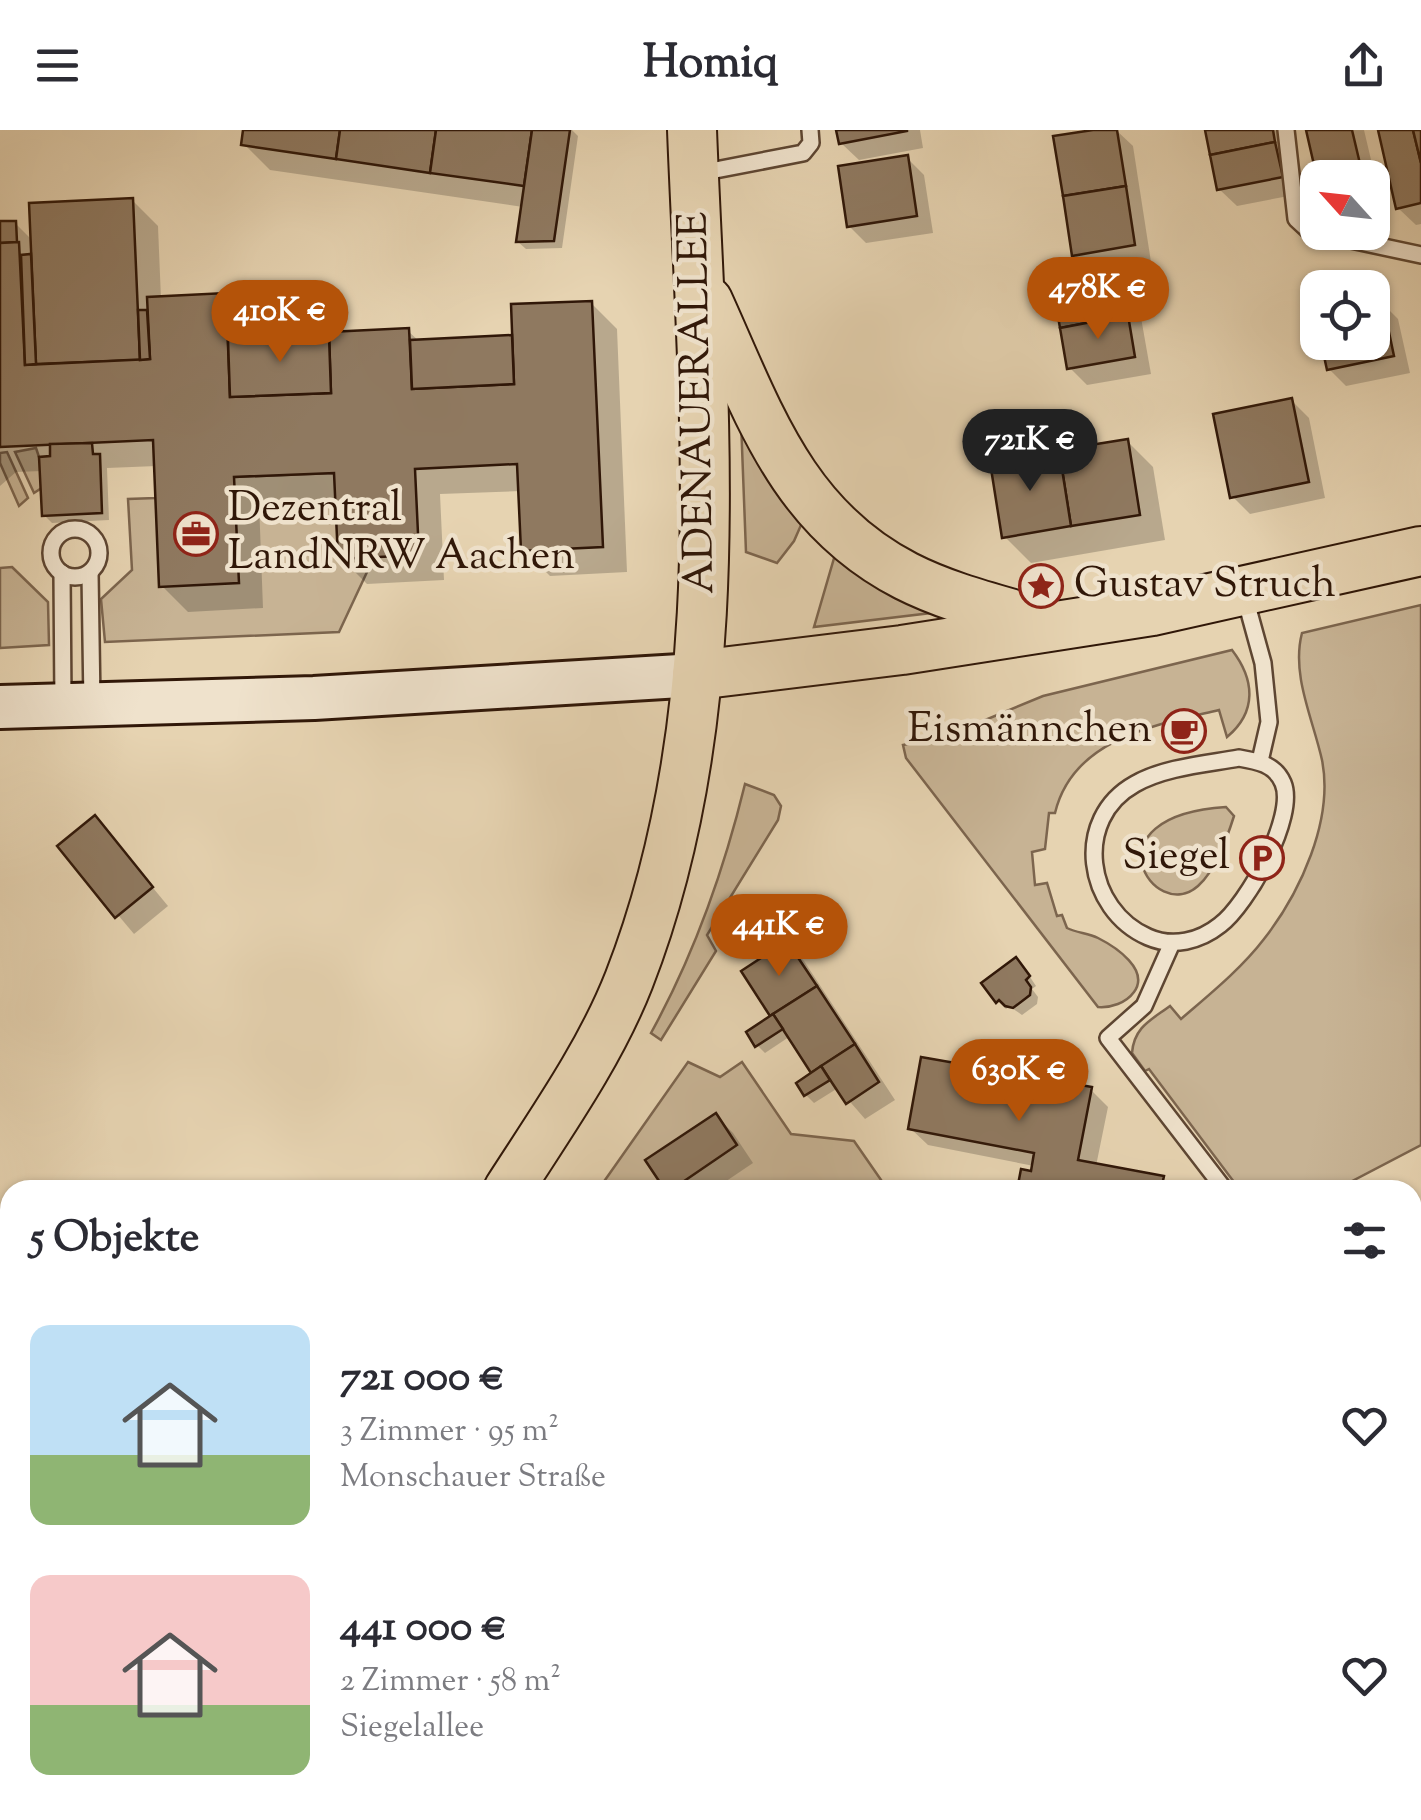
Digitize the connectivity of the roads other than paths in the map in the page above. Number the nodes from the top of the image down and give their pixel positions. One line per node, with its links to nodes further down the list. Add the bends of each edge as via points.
1 (810, 130): 3 (lane, via 803,153)
2 (1286, 130): 4 (lane, via 1296,219 1309,231)
3 (693, 152): 5 (main road, ADENAUERALLEE)
4 (1421, 256)
5 (698, 280): 10 (main road, via 760,416 820,513 905,576); 11 (main road, ADENAUERALLEE, via 706,552)
6 (1421, 551): 9 (main road)
7 (62, 573): 8 (lane); 8 (lane, via 52,549 73,528 98,544); 12 (lane)
8 (90, 573): 12 (lane)
9 (1243, 592): 10 (main road); 14 (lane, via 1263,664 1269,722)
10 (1058, 627): 11 (main road)
11 (696, 675): 12 (main road); 16 (main road, ADENAUERALLEE, via 660,892 628,983)
12 (78, 706): 13 (main road)
13 (0, 707)
14 (1260, 761): 15 (lane, via 1284,784 1286,800 1265,863 1224,924); 15 (lane, via 1239,758 1137,782 1101,820 1093,866 1108,903 1142,935)
15 (1172, 943): 17 (lane, via 1144,1006 1108,1038)
16 (514, 1180)
17 (1217, 1180)

